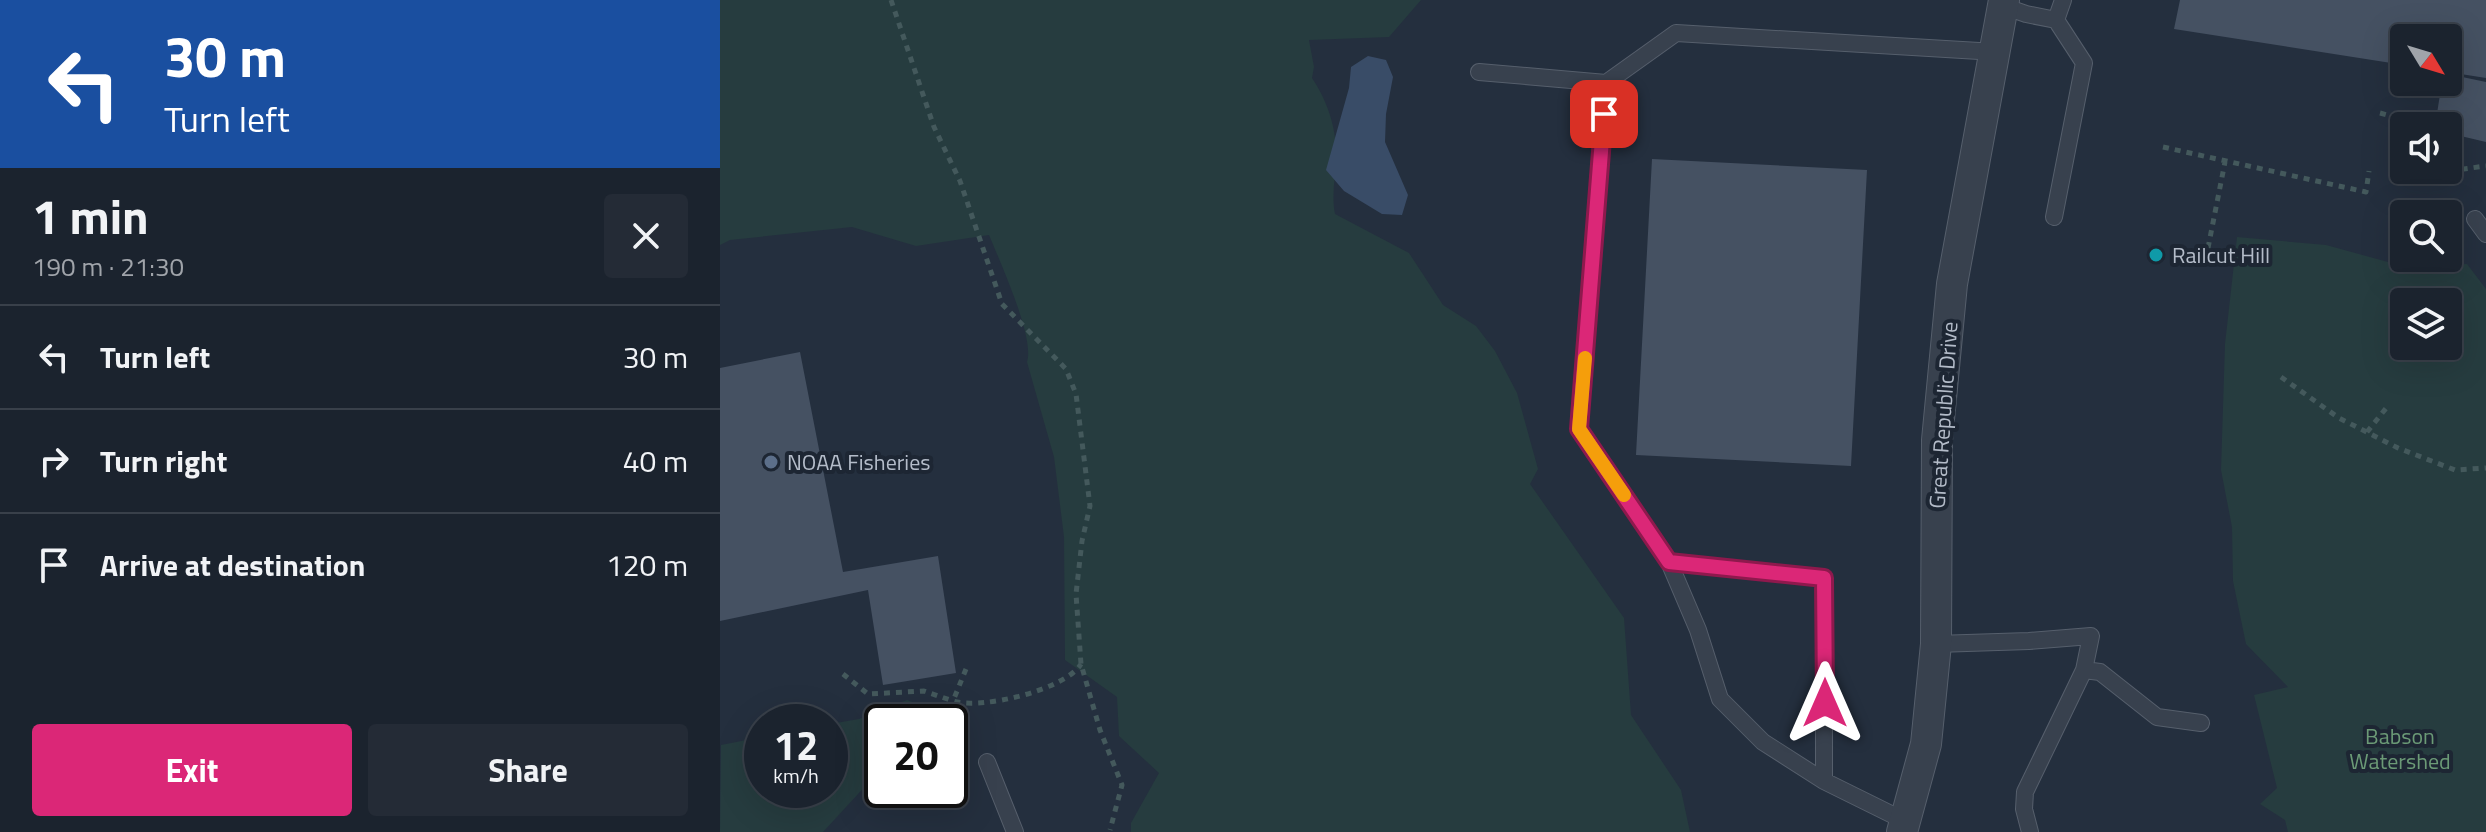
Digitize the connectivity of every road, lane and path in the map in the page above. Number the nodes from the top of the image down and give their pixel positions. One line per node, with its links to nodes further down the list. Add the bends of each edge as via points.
1 (891, 0): 25 (path, via 1002,304 1066,369 1076,394 1090,506 1076,594)
2 (2063, 0): 4 (lane)
3 (2004, 3): 4 (lane); 5 (street, Great Republic Drive)
4 (2056, 20): 15 (lane, via 2084,63)
5 (1996, 52): 7 (lane, via 1676,33); 24 (street, Great Republic Drive, via 1952,284 1937,440)
6 (1479, 72): 7 (lane)
7 (1606, 83): 23 (lane, via 1579,429)
8 (2380, 113): 9 (path)
9 (2390, 116)
10 (2163, 147): 11 (path)
11 (2225, 162): 14 (path, via 2366,192); 18 (path)
12 (2486, 166): 13 (path)
13 (2462, 169)
14 (2369, 171)
15 (2054, 217)
16 (2475, 219): 17 (lane)
17 (2486, 234)
18 (2208, 248)
19 (2281, 377): 21 (path)
20 (2387, 407): 21 (path)
21 (2367, 432): 22 (path, via 2455,470)
22 (2486, 468)
23 (1669, 562): 32 (lane, via 1720,699 1763,742); 32 (lane, via 1824,578)
24 (1936, 644): 27 (lane, via 2091,636); 33 (street, Great Republic Drive, via 1926,744)
25 (1081, 664): 29 (path, via 1070,677 1018,698 964,705); 34 (path, via 1122,785)
26 (966, 669): 29 (path)
27 (2084, 670): 30 (lane, via 2100,672 2157,717); 36 (lane, via 2025,792)
28 (843, 674): 29 (path, via 868,694 924,691)
29 (953, 701)
30 (2201, 723)
31 (987, 762): 35 (lane)
32 (1824, 781): 33 (lane)
33 (1903, 827)
34 (1110, 830)
35 (1015, 832)
36 (2030, 832)

